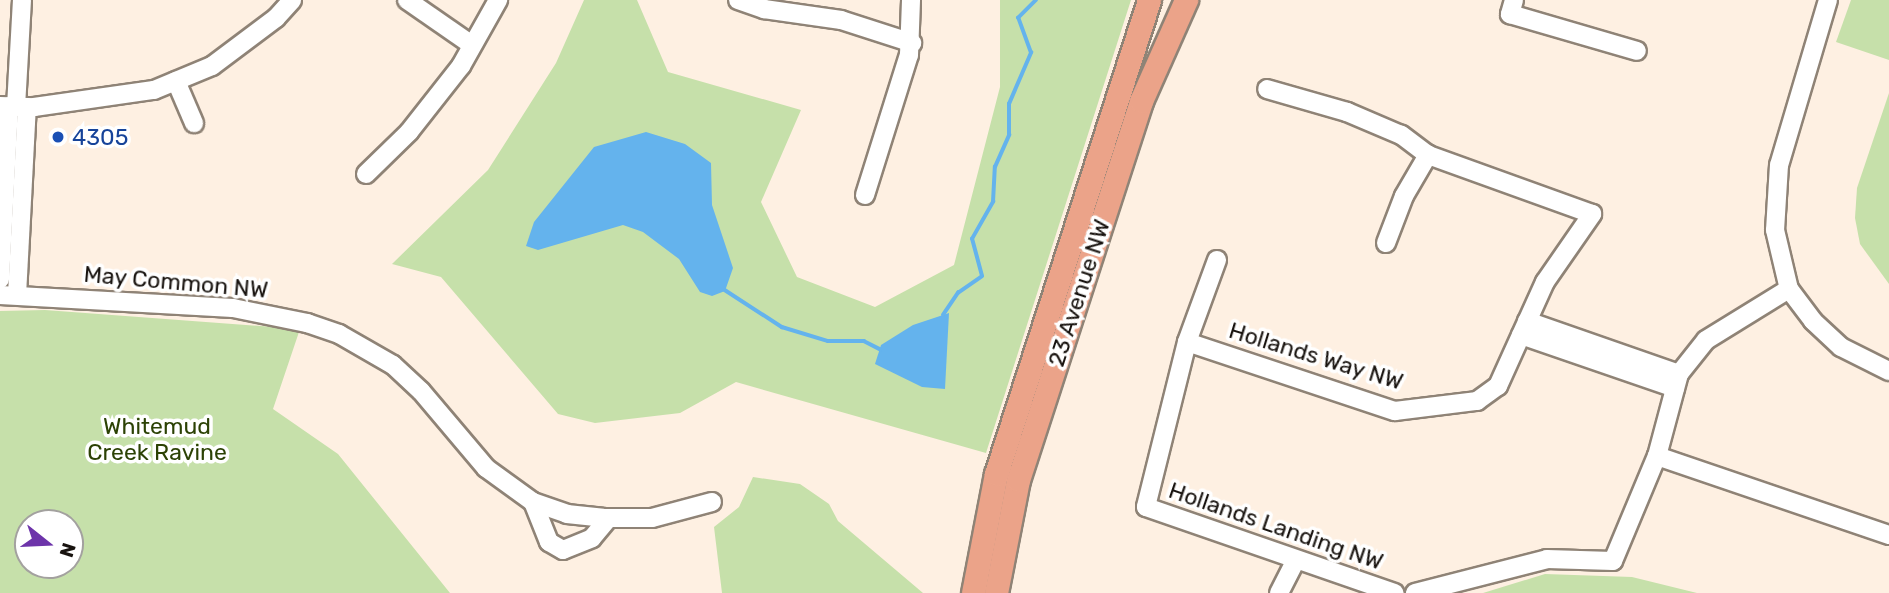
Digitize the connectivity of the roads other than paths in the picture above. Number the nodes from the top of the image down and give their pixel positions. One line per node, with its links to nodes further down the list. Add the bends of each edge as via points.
1 (22, 0): 16 (street)
2 (292, 0): 14 (street, via 244,44)
3 (407, 0): 12 (street)
4 (498, 0): 12 (street)
5 (738, 0): 11 (street, via 765,9 841,20)
6 (911, 0): 11 (street)
7 (1149, 0): 36 (main road, 23 Avenue NW, via 996,474 979,542)
8 (1186, 0): 37 (main road, 23 Avenue NW, via 1141,101 1018,480)
9 (1514, 0): 13 (street, via 1510,14)
10 (1828, 0): 24 (street, via 1779,165 1775,230)
11 (912, 43): 20 (street)
12 (472, 45): 19 (street, via 409,132)
13 (1637, 51)
14 (176, 81): 16 (street, via 113,97); 17 (street)
15 (1267, 89): 18 (street, via 1347,112 1401,135)
16 (13, 106): 23 (street); 25 (street)
17 (194, 123)
18 (1428, 155): 21 (street, via 1404,196); 26 (street, Hollands Way NW, via 1592,215 1545,282)
19 (366, 174)
20 (865, 195)
21 (1386, 243)
22 (1217, 260): 27 (street, Hollands Landing NW)
23 (0, 279)
24 (1789, 289): 28 (street, via 1841,348); 29 (street, via 1706,340)
25 (9, 295): 31 (street, May Common NW, via 233,308 290,318 339,334 408,377 486,467)
26 (1524, 328): 27 (street, Hollands Way NW, via 1498,386 1477,401 1395,411); 29 (street)
27 (1187, 342): 35 (street, Hollands Landing NW, via 1146,507)
28 (1889, 371)
29 (1677, 381): 30 (street)
30 (1657, 456): 34 (street); 40 (street, via 1613,561 1547,559)
31 (533, 502): 33 (street, May Common NW, via 567,514); 33 (street, via 540,528 549,542 563,550 592,538)
32 (712, 502): 33 (street, May Common NW, via 652,518)
33 (609, 519)
34 (1889, 535)
35 (1296, 562): 38 (street); 39 (street, Hollands Landing NW)
36 (973, 593)
37 (996, 593)
38 (1279, 593)
39 (1395, 593)
40 (1415, 593)

